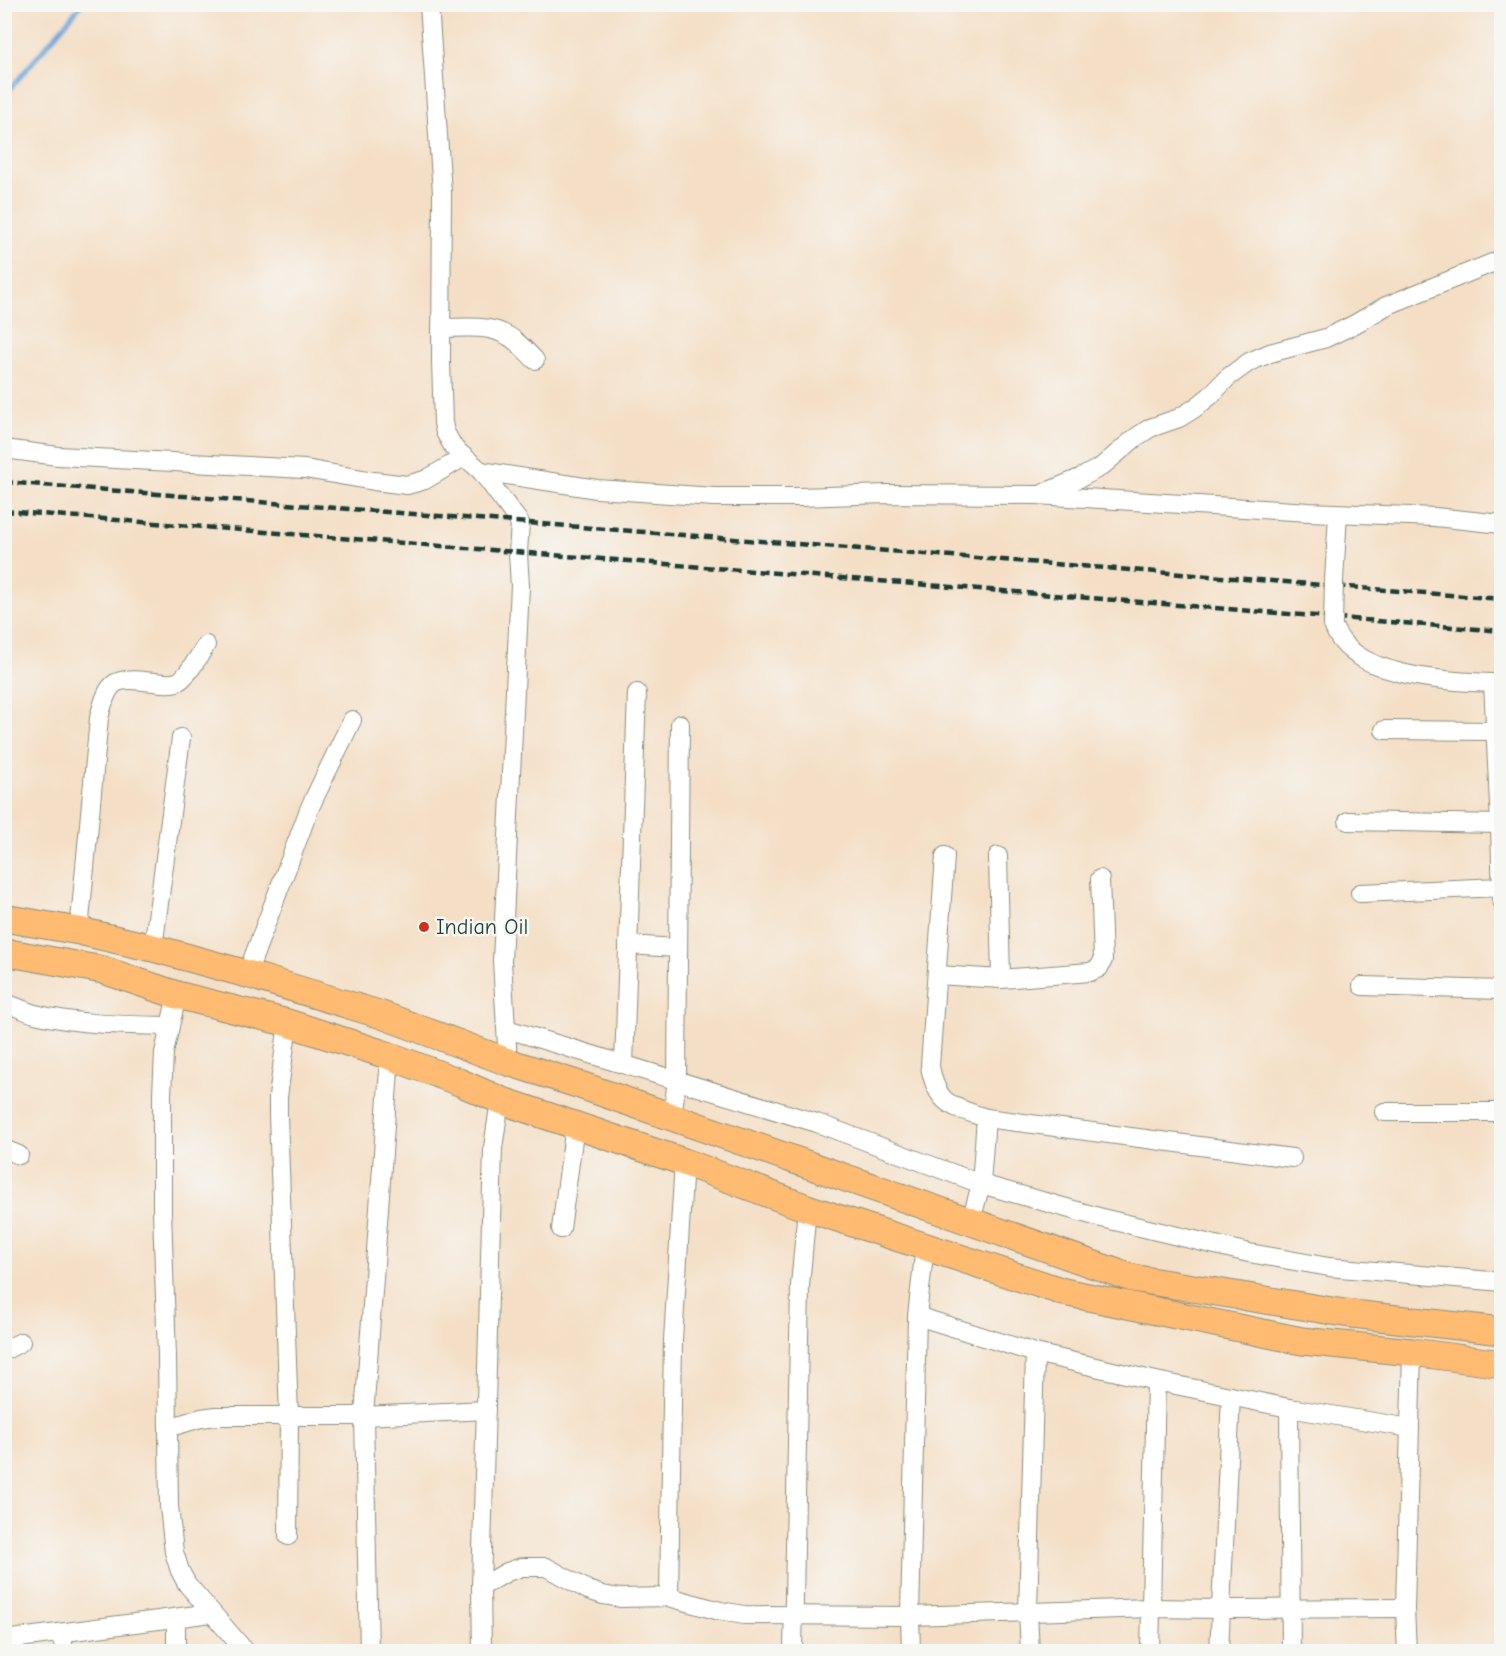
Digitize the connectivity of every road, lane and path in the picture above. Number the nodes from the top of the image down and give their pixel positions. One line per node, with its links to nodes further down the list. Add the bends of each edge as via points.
1 (429, 4): 3 (street, via 442,193)
2 (1500, 255): 8 (street, via 1386,306 1326,338 1249,362 1195,408 1150,428 1101,468)
3 (441, 328): 4 (street, via 503,333); 6 (street, via 443,423 448,439)
4 (535, 360)
5 (4, 449): 6 (street, via 58,456 305,469 407,484 425,480)
6 (464, 457): 7 (street)
7 (482, 471): 8 (street, via 597,489 714,497); 42 (street, via 519,523 520,586 502,961)
8 (1037, 495): 9 (street)
9 (1338, 514): 10 (street); 12 (street, bridge, via 1333,625 1340,639 1374,664 1415,677)
10 (1502, 524)
11 (206, 645): 28 (street, via 178,682 120,681 104,696)
12 (1497, 685): 17 (street)
13 (637, 693): 29 (street)
14 (352, 720): 33 (street, via 310,807)
15 (680, 724): 31 (street)
16 (1384, 730): 17 (street)
17 (1495, 731): 20 (street)
18 (181, 738): 30 (street)
19 (1348, 821): 20 (street)
20 (1500, 824): 24 (street)
21 (945, 856): 34 (street)
22 (998, 856): 35 (street)
23 (1100, 879): 35 (street, via 1103,960 1099,968)
24 (1501, 887): 25 (street); 26 (street)
25 (1360, 893)
26 (1502, 901)
27 (4, 918): 28 (highway)
28 (80, 930): 30 (highway)
29 (628, 945): 31 (street); 45 (street)
30 (153, 948): 33 (highway)
31 (677, 948): 46 (street)
32 (4, 952): 38 (highway, via 103,970)
33 (247, 974): 44 (highway, via 382,1015)
34 (937, 975): 35 (street); 51 (street, via 930,1066 933,1080 940,1097 950,1105)
35 (1001, 980)
36 (1362, 986): 37 (street)
37 (1502, 990)
38 (177, 995): 40 (highway); 41 (street)
39 (4, 1003): 41 (street, via 73,1021)
40 (288, 1023): 43 (highway); 72 (street, via 278,1115)
41 (170, 1026): 74 (street, via 164,1053 162,1105)
42 (507, 1029): 44 (street); 45 (street)
43 (390, 1056): 47 (highway); 73 (street)
44 (508, 1062): 50 (highway)
45 (624, 1064): 46 (street)
46 (677, 1080): 50 (street); 55 (street, via 817,1123)
47 (500, 1100): 52 (highway); 71 (street, via 493,1148)
48 (1384, 1112): 49 (street)
49 (1502, 1112)
50 (672, 1117): 57 (highway)
51 (986, 1118): 53 (street); 55 (street)
52 (575, 1125): 54 (highway); 58 (street)
53 (1292, 1158)
54 (684, 1162): 56 (highway); 78 (street, via 673,1340)
55 (981, 1184): 57 (street); 60 (street, via 1250,1253 1329,1267)
56 (807, 1208): 59 (highway); 85 (street, via 800,1286)
57 (971, 1221): 62 (highway, via 1132,1278 1344,1313)
58 (561, 1229)
59 (925, 1246): 61 (street); 65 (highway, via 1064,1292 1302,1341)
60 (1502, 1282)
61 (917, 1316): 66 (street); 86 (street)
62 (1502, 1331)
63 (21, 1342): 64 (street)
64 (4, 1350)
65 (1412, 1352): 67 (highway); 75 (street)
66 (1035, 1353): 68 (street); 83 (street)
67 (1502, 1364)
68 (1156, 1381): 69 (street); 79 (street)
69 (1231, 1396): 70 (street); 82 (street)
70 (1289, 1408): 75 (street); 81 (street)
71 (486, 1410): 73 (street); 77 (street)
72 (289, 1416): 73 (street); 74 (street, via 201,1418); 76 (street)
73 (364, 1416): 93 (street)
74 (168, 1428): 84 (street, via 174,1552 187,1584)
75 (1410, 1428): 80 (street)
76 (288, 1536)
77 (481, 1587): 78 (street, via 522,1567 546,1567 603,1595); 94 (street)
78 (669, 1597): 85 (street, via 744,1615)
79 (1150, 1608): 82 (street); 83 (street); 98 (street)
80 (1405, 1608): 81 (street); 101 (street)
81 (1291, 1609): 82 (street); 100 (street)
82 (1221, 1610): 99 (street)
83 (1029, 1612): 86 (street); 97 (street)
84 (212, 1613): 87 (street); 92 (street)
85 (795, 1615): 86 (street); 95 (street)
86 (910, 1616): 96 (street)
87 (177, 1618): 88 (street); 91 (street)
88 (62, 1633): 89 (street); 90 (street)
89 (4, 1640)
90 (64, 1652)
91 (176, 1652)
92 (246, 1652)
93 (369, 1652)
94 (482, 1652)
95 (793, 1652)
96 (911, 1652)
97 (1030, 1652)
98 (1150, 1652)
99 (1219, 1652)
100 (1291, 1652)
101 (1407, 1652)

